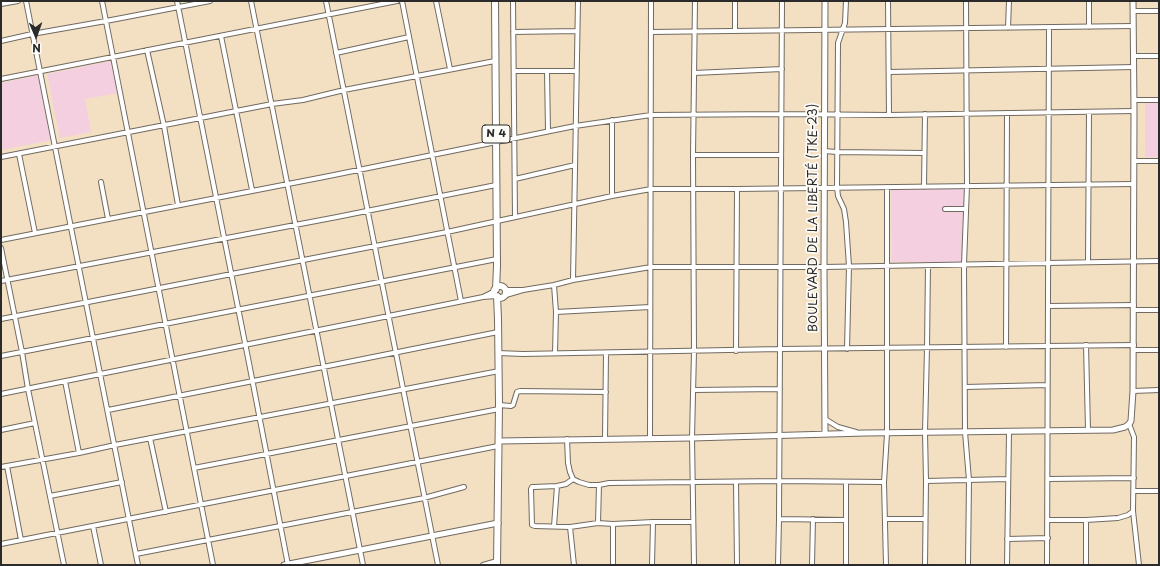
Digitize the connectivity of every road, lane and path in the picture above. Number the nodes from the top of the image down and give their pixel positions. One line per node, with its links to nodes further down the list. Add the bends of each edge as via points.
1 (18, 1): 25 (street)
2 (26, 1): 46 (street)
3 (102, 1): 30 (street)
4 (177, 1): 26 (street)
5 (210, 1): 26 (street)
6 (251, 1): 34 (street)
7 (326, 1): 29 (street)
8 (397, 1): 29 (street)
9 (402, 1): 48 (street)
10 (436, 1): 58 (street)
11 (495, 1): 56 (main road, N 4)
12 (513, 1): 42 (street)
13 (578, 1): 43 (street)
14 (651, 1): 44 (street)
15 (695, 1): 45 (street)
16 (735, 1): 40 (street)
17 (782, 1): 41 (street)
18 (825, 1): 38 (street, BOULEVARD DE LA LIBERTÉ (TKE-23))
19 (846, 1): 39 (street, via 845,23)
20 (888, 1): 37 (street)
21 (966, 1): 35 (street)
22 (1009, 1): 36 (street)
23 (1089, 1): 33 (street)
24 (1133, 1): 27 (street)
25 (1, 4)
26 (178, 7): 30 (street); 50 (street)
27 (1133, 10): 28 (street); 31 (street)
28 (1159, 11)
29 (328, 15): 34 (street); 52 (street)
30 (106, 21): 46 (street); 55 (street)
31 (1133, 26): 33 (street); 53 (street)
32 (1048, 27): 33 (street); 36 (street); 60 (street)
33 (1089, 27)
34 (257, 28): 47 (street); 73 (street)
35 (966, 28): 36 (street); 37 (street); 64 (street)
36 (1008, 28)
37 (888, 29): 39 (street); 66 (street)
38 (825, 30): 39 (street); 41 (street); 81 (street, BOULEVARD DE LA LIBERTÉ (TKE-23))
39 (842, 30): 82 (street, via 838,43)
40 (735, 31): 41 (street); 45 (street)
41 (782, 31): 59 (street)
42 (513, 32): 43 (street); 61 (street)
43 (578, 32): 63 (street)
44 (651, 32): 45 (street); 85 (street)
45 (695, 32): 67 (street)
46 (32, 34): 49 (street); 65 (street)
47 (221, 36): 50 (street); 74 (street)
48 (409, 37): 52 (street); 68 (street)
49 (1, 41)
50 (186, 42): 51 (street); 87 (street)
51 (147, 50): 55 (street); 89 (street)
52 (336, 53): 70 (street)
53 (1134, 56): 54 (street); 57 (street)
54 (1159, 56)
55 (113, 57): 65 (street); 92 (street)
56 (495, 61): 58 (street); 94 (main road, N 4)
57 (1134, 67): 60 (street); 71 (street)
58 (450, 69): 68 (street)
59 (782, 69): 67 (street); 80 (street)
60 (1048, 69): 64 (street); 76 (street)
61 (514, 71): 62 (street); 93 (street)
62 (547, 71): 63 (street); 91 (street)
63 (576, 71): 90 (street)
64 (966, 71): 66 (street); 84 (street)
65 (41, 72): 69 (street); 95 (street)
66 (889, 72): 86 (street)
67 (694, 73): 79 (street)
68 (417, 76): 70 (street); 100 (street)
69 (1, 79)
70 (344, 90): 73 (street); 107 (street)
71 (1134, 100): 72 (street); 75 (street)
72 (1159, 100)
73 (272, 104): 74 (street); 110 (street)
74 (236, 111): 87 (street); 125 (street)
75 (1134, 111): 77 (street); 104 (street)
76 (1048, 112): 77 (street); 78 (street); 114 (street)
77 (1089, 112): 111 (street)
78 (1007, 113): 84 (street); 116 (street)
79 (694, 114): 80 (street); 85 (street); 101 (street)
80 (782, 114): 81 (street); 102 (street)
81 (825, 114): 82 (street); 96 (street, BOULEVARD DE LA LIBERTÉ (TKE-23))
82 (838, 114): 86 (street); 97 (street)
83 (925, 114): 84 (street); 86 (street); 98 (street)
84 (966, 114): 115 (street)
85 (651, 115): 88 (street); 123 (street)
86 (889, 115)
87 (200, 118): 89 (street); 128 (street)
88 (612, 120): 90 (street); 127 (street)
89 (164, 126): 92 (street); 130 (street)
90 (575, 126): 91 (street); 106 (street)
91 (548, 131): 93 (street)
92 (128, 132): 95 (street); 134 (street)
93 (514, 138): 94 (street); 108 (street)
94 (496, 141): 100 (street); 113 (main road, N 4)
95 (56, 146): 99 (street); 139 (street)
96 (824, 151): 97 (street); 122 (street, BOULEVARD DE LA LIBERTÉ (TKE-23))
97 (837, 152): 98 (street); 117 (street)
98 (924, 153): 119 (street)
99 (19, 154): 103 (street); 141 (street)
100 (432, 155): 107 (street); 126 (street)
101 (693, 155): 102 (street); 120 (street)
102 (781, 155): 121 (street)
103 (1, 157)
104 (1134, 161): 105 (street); 112 (street)
105 (1159, 161)
106 (575, 165): 108 (street); 129 (street)
107 (360, 169): 110 (street); 133 (street)
108 (514, 178): 135 (street)
109 (101, 182): 136 (street)
110 (288, 184): 125 (street); 138 (street)
111 (1088, 184): 112 (street); 114 (street); 151 (street)
112 (1133, 184): 149 (street)
113 (496, 185): 126 (street); 137 (main road, N 4)
114 (1048, 185): 116 (street); 152 (street)
115 (967, 186): 116 (street); 119 (street); 132 (street)
116 (1007, 186): 154 (street)
117 (837, 187): 118 (street); 122 (street); 158 (street, via 845,214)
118 (887, 187): 119 (street); 159 (street)
119 (924, 187)
120 (693, 188): 123 (street); 124 (street); 162 (street)
121 (781, 188): 122 (street); 124 (street); 163 (street)
122 (824, 188): 164 (street, BOULEVARD DE LA LIBERTÉ (TKE-23))
123 (651, 189): 127 (street); 161 (street)
124 (737, 189): 157 (street)
125 (252, 190): 128 (street)
126 (440, 196): 133 (street); 140 (street)
127 (612, 196): 129 (street)
128 (216, 198): 130 (street); 142 (street)
129 (574, 204): 135 (street); 167 (street)
130 (178, 205): 134 (street)
131 (945, 209): 132 (street)
132 (966, 209): 153 (street)
133 (368, 210): 138 (street); 144 (street)
134 (144, 212): 136 (street); 146 (street)
135 (515, 217): 137 (street)
136 (108, 219): 139 (street)
137 (496, 221): 140 (street); 147 (main road, N 4)
138 (296, 224): 142 (street); 148 (street)
139 (71, 226): 141 (street); 155 (street)
140 (447, 232): 144 (street); 160 (street)
141 (35, 233): 143 (street)
142 (224, 238): 146 (street); 165 (street)
143 (1, 240)
144 (375, 246): 148 (street); 169 (street)
145 (1, 248): 166 (street)
146 (152, 252): 155 (street); 171 (street)
147 (497, 259): 160 (street); 172 (main road, N 4)
148 (303, 260): 165 (street); 173 (street)
149 (1134, 261): 150 (street); 151 (street); 178 (street)
150 (1159, 261)
151 (1088, 262): 152 (street)
152 (1048, 263): 154 (street); 176 (street)
153 (964, 264): 154 (street); 156 (street); 192 (street)
154 (1006, 264): 193 (street)
155 (79, 265): 166 (street); 175 (street)
156 (928, 265): 159 (street); 196 (street)
157 (737, 266): 162 (street); 163 (street); 202 (street)
158 (849, 266): 159 (street); 164 (street); 199 (street)
159 (888, 266): 195 (street)
160 (454, 267): 169 (street); 174 (street)
161 (650, 267): 162 (street); 167 (street); 177 (street)
162 (693, 267): 201 (street)
163 (781, 267): 164 (street); 197 (street)
164 (824, 267): 198 (street, BOULEVARD DE LA LIBERTÉ (TKE-23))
165 (231, 274): 171 (street); 179 (street)
166 (7, 280): 168 (street); 182 (street)
167 (573, 280): 170 (street)
168 (1, 281)
169 (382, 282): 173 (street); 183 (street)
170 (554, 285): 172 (street); 181 (street)
171 (159, 288): 175 (street); 185 (street)
172 (500, 293): 174 (street); 187 (main road, N 4)
173 (310, 296): 179 (street); 186 (street)
174 (461, 301): 183 (street)
175 (86, 302): 182 (street); 188 (street)
176 (1048, 306): 178 (street); 190 (street)
177 (650, 307): 181 (street); 204 (street)
178 (1134, 308): 180 (street); 194 (street)
179 (238, 310): 185 (street); 189 (street)
180 (1159, 310)
181 (556, 312): 207 (street)
182 (14, 316): 184 (street); 203 (street)
183 (388, 316): 186 (street); 205 (street)
184 (1, 318)
185 (166, 324): 188 (street); 210 (street)
186 (316, 330): 189 (street); 211 (street)
187 (498, 332): 205 (street); 206 (main road, N 4)
188 (94, 338): 203 (street); 213 (street)
189 (245, 345): 210 (street); 215 (street)
190 (1048, 346): 191 (street); 193 (street); 216 (street)
191 (1086, 346): 194 (street); 236 (street)
192 (965, 347): 193 (street); 196 (street); 217 (street)
193 (1006, 347)
194 (1134, 347): 200 (street); 223 (street)
195 (888, 348): 196 (street); 199 (street); 244 (street)
196 (927, 348): 239 (street)
197 (780, 349): 198 (street); 202 (street); 220 (street)
198 (824, 349): 199 (street); 231 (street, BOULEVARD DE LA LIBERTÉ (TKE-23))
199 (848, 349)
200 (1159, 350)
201 (694, 351): 202 (street); 204 (street); 221 (street)
202 (736, 351)
203 (22, 352): 209 (street); 218 (street)
204 (650, 352): 208 (street); 250 (street)
205 (396, 353): 211 (street); 219 (street)
206 (498, 353): 207 (street); 212 (main road, N 4)
207 (555, 353): 208 (street)
208 (606, 353): 224 (street)
209 (1, 356)
210 (173, 359): 213 (street); 226 (street)
211 (324, 367): 215 (street); 227 (street)
212 (499, 371): 219 (street); 228 (main road, N 4)
213 (101, 374): 214 (street); 229 (street)
214 (65, 381): 218 (street); 254 (street)
215 (252, 381): 226 (street); 230 (street)
216 (1047, 385): 217 (street); 238 (street)
217 (965, 387): 240 (street)
218 (28, 389): 225 (street); 232 (street)
219 (403, 389): 227 (street); 234 (street)
220 (780, 389): 221 (street); 245 (street)
221 (693, 390): 247 (street)
222 (1159, 390): 223 (street)
223 (1133, 391): 233 (street)
224 (606, 392): 228 (street, via 520,391 517,392 514,405); 249 (street)
225 (1, 394)
226 (180, 396): 229 (street); 237 (street)
227 (331, 403): 230 (street); 251 (street)
228 (499, 407): 234 (street); 252 (main road, N 4)
229 (108, 410): 253 (street)
230 (259, 417): 237 (street); 255 (street)
231 (825, 419): 242 (street, via 838,427); 243 (street, BOULEVARD DE LA LIBERTÉ (TKE-23))
232 (35, 423): 235 (street); 256 (street)
233 (1129, 424): 236 (street, via 1118,430); 262 (street, via 1134,437)
234 (410, 426): 251 (street); 257 (street)
235 (1, 430)
236 (1088, 430): 238 (street)
237 (187, 431): 246 (street); 260 (street)
238 (1048, 431): 241 (street); 265 (street)
239 (925, 432): 240 (street); 244 (street); 268 (street)
240 (965, 432): 241 (street); 266 (street)
241 (1009, 432): 264 (street)
242 (864, 433): 243 (street); 244 (street)
243 (825, 434): 245 (street)
244 (887, 434): 273 (street)
245 (780, 436): 247 (street); 267 (street)
246 (150, 438): 253 (street); 284 (street)
247 (692, 438): 250 (street); 270 (street)
248 (567, 439): 249 (street); 252 (street); 263 (street, via 568,463)
249 (605, 439): 250 (street)
250 (650, 439)
251 (338, 440): 255 (street); 261 (street)
252 (498, 444): 257 (street); 296 (main road, N 4)
253 (115, 445): 254 (street); 269 (street)
254 (79, 453): 256 (street)
255 (266, 454): 260 (street); 277 (street)
256 (43, 460): 258 (street); 280 (street)
257 (417, 462): 261 (street); 281 (street)
258 (7, 466): 259 (street); 307 (street)
259 (1, 467)
260 (194, 468): 282 (street)
261 (346, 476): 277 (street); 285 (street)
262 (1134, 478): 265 (street); 278 (street)
263 (573, 479): 274 (street, via 590,485); 275 (street)
264 (1008, 479): 266 (street); 305 (street)
265 (1048, 479): 292 (street)
266 (969, 480): 268 (street); 331 (street)
267 (779, 481): 271 (street); 272 (street); 287 (street)
268 (926, 481): 290 (street)
269 (122, 482): 280 (street); 286 (street)
270 (693, 482): 271 (street); 274 (street); 295 (street)
271 (736, 482): 325 (street)
272 (846, 482): 273 (street); 291 (street)
273 (884, 482): 289 (street)
274 (599, 485): 297 (street)
275 (557, 486): 301 (street); 301 (street, via 531,489 532,525)
276 (464, 487): 281 (street)
277 (274, 490): 282 (street); 300 (street)
278 (1134, 491): 279 (street); 283 (street)
279 (1159, 491)
280 (50, 496): 303 (street)
281 (424, 498): 285 (street); 304 (street)
282 (201, 504): 284 (street); 308 (street)
283 (1133, 511): 293 (street, via 1121,518); 335 (street)
284 (166, 512): 286 (street)
285 (352, 512): 300 (street); 310 (street)
286 (129, 519): 299 (street); 311 (street)
287 (779, 519): 288 (street); 326 (street)
288 (813, 519): 291 (street); 327 (street)
289 (885, 519): 290 (street); 329 (street)
290 (925, 519): 330 (street)
291 (846, 520): 328 (street)
292 (1048, 520): 293 (street); 306 (street)
293 (1086, 520): 334 (street)
294 (653, 522): 295 (street); 298 (street); 323 (street)
295 (693, 522): 324 (street)
296 (498, 523): 304 (street); 312 (main road, N 4)
297 (598, 523): 298 (street); 302 (street)
298 (613, 524): 322 (street)
299 (93, 526): 303 (street); 314 (street)
300 (281, 526): 308 (street); 317 (street)
301 (554, 526): 302 (street)
302 (570, 527): 321 (street)
303 (58, 533): 307 (street); 313 (street)
304 (432, 536): 310 (street); 319 (street)
305 (1008, 538): 306 (street); 332 (street)
306 (1048, 538): 333 (street)
307 (20, 540): 309 (street)
308 (208, 540): 311 (street); 316 (street)
309 (1, 544)
310 (360, 550): 317 (street); 318 (street)
311 (136, 554): 315 (street)
312 (497, 563): 320 (street)
313 (64, 565)
314 (101, 565)
315 (138, 565)
316 (213, 565)
317 (287, 565)
318 (363, 565)
319 (438, 565)
320 (483, 565)
321 (574, 565)
322 (613, 565)
323 (652, 565)
324 (694, 565)
325 (737, 565)
326 (778, 565)
327 (812, 565)
328 (846, 565)
329 (886, 565)
330 (925, 565)
331 (968, 565)
332 (1007, 565)
333 (1047, 565)
334 (1086, 565)
335 (1139, 565)

